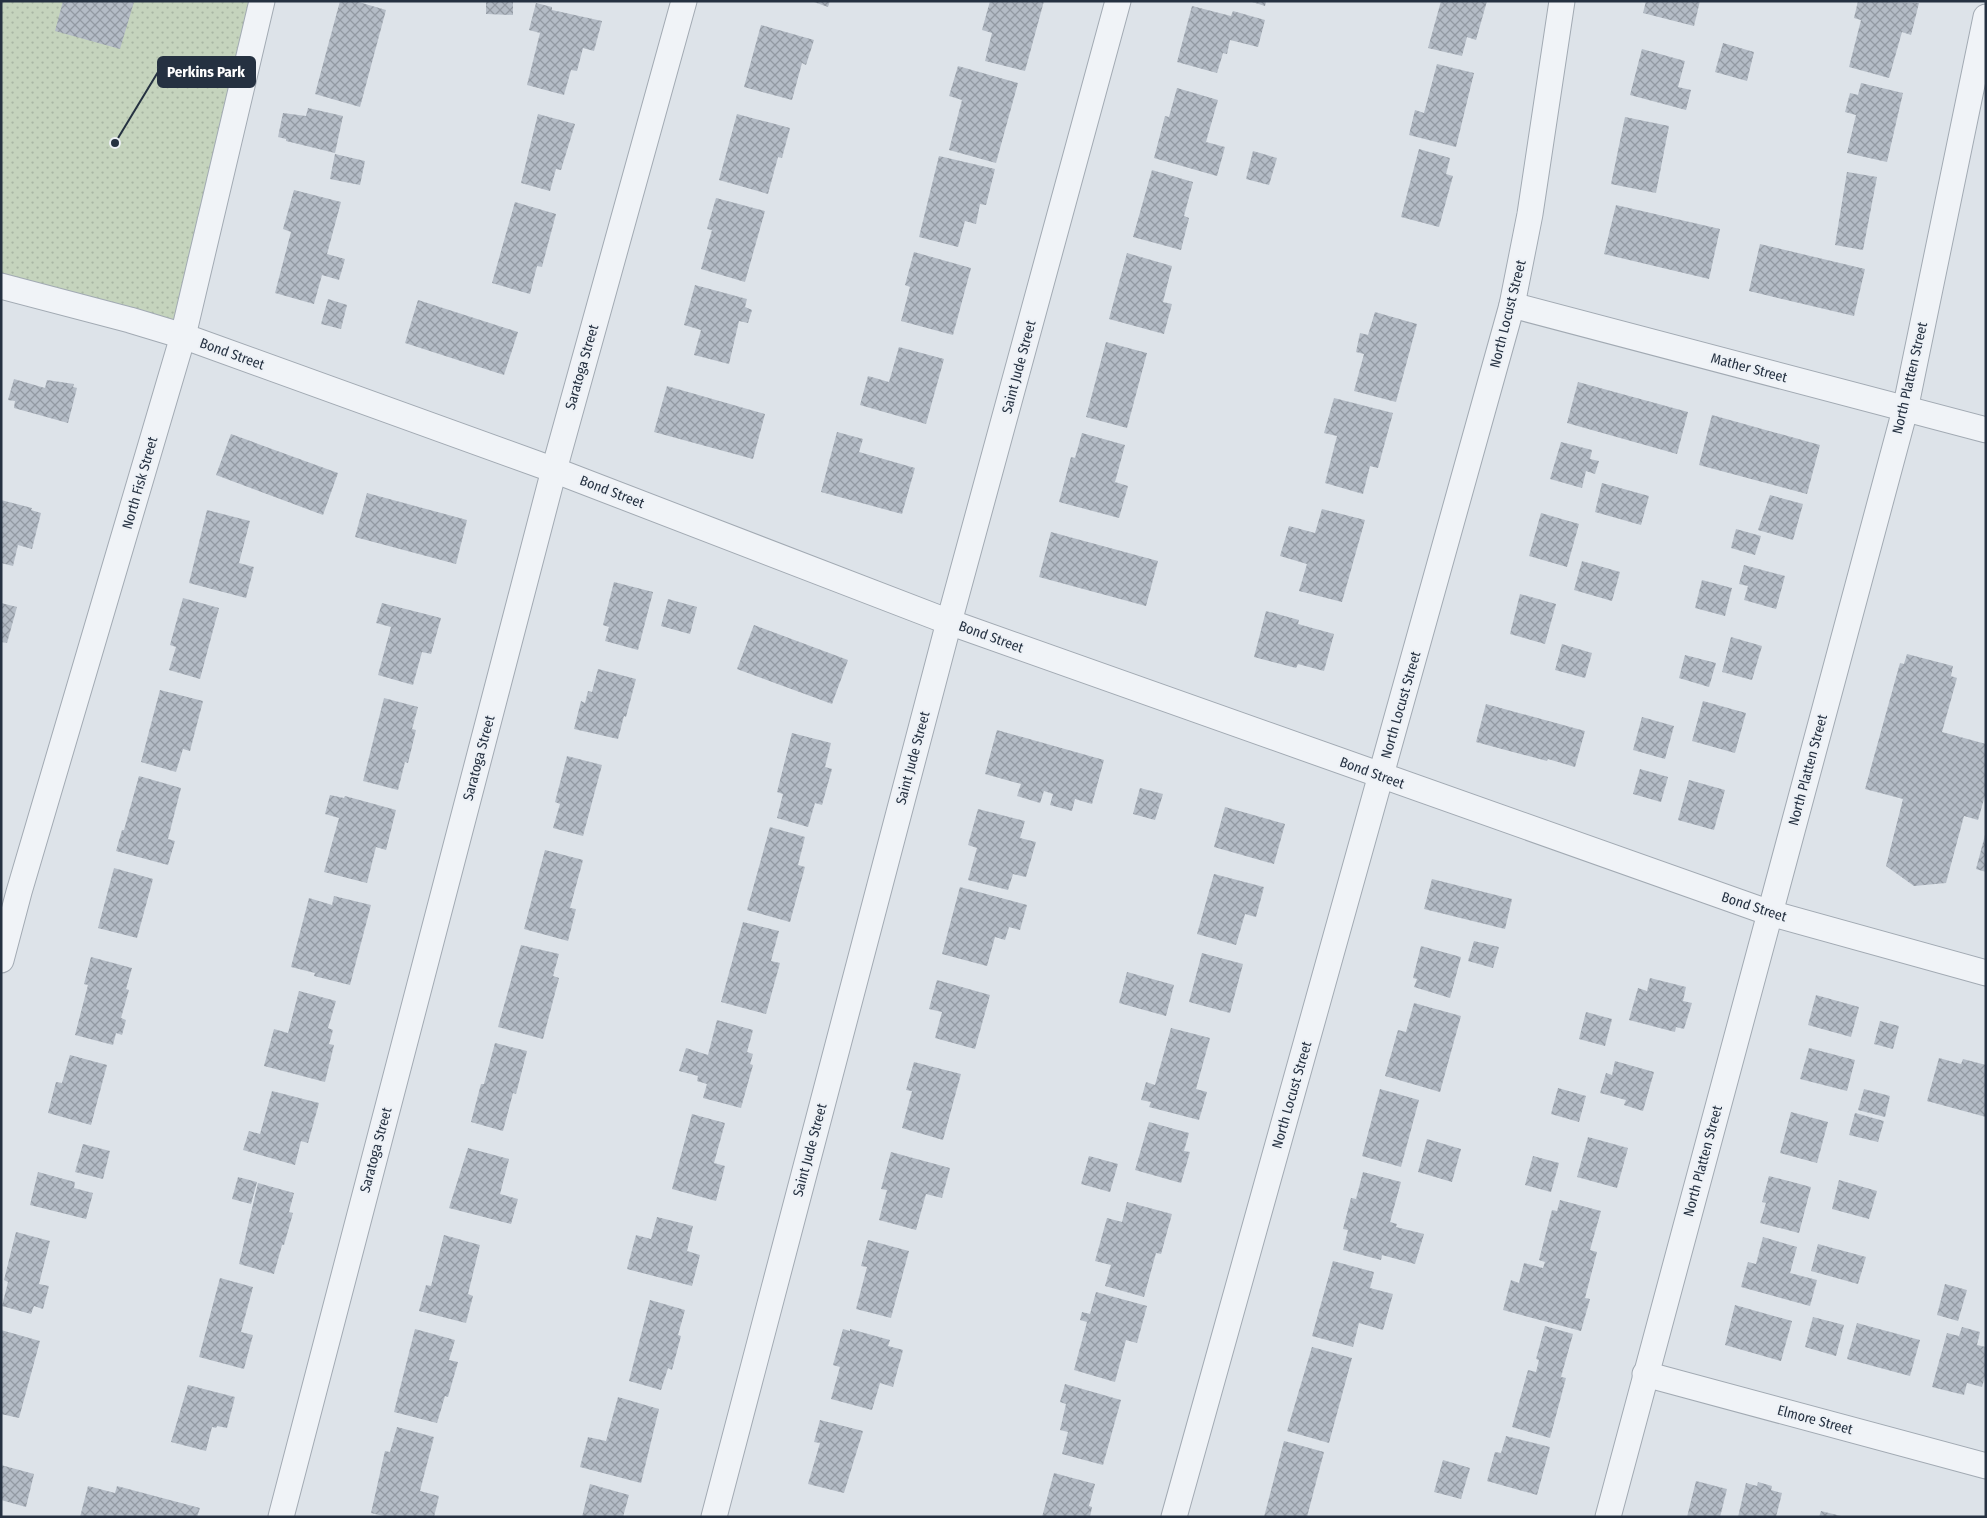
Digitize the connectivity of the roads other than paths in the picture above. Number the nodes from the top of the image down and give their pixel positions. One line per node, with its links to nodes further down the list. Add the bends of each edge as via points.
1 (262, 1): 8 (street, North Fisk Street)
2 (684, 1): 11 (street, Saratoga Street)
3 (1118, 1): 12 (street, Saint Jude Street)
4 (1562, 1): 7 (street, North Locust Street, via 1530,214)
5 (1986, 17): 9 (street, North Platten Street)
6 (1, 286): 8 (street, Bond Street)
7 (1512, 306): 9 (street, Mather Street); 13 (street, North Locust Street)
8 (183, 336): 11 (street, Bond Street); 15 (street, North Fisk Street)
9 (1905, 410): 10 (street, Mather Street); 14 (street, North Platten Street)
10 (1986, 430)
11 (554, 470): 12 (street, Bond Street); 19 (street, Saratoga Street)
12 (949, 622): 13 (street, Bond Street); 20 (street, Saint Jude Street)
13 (1381, 776): 14 (street, Bond Street); 21 (street, North Locust Street)
14 (1770, 913): 16 (street, Bond Street); 17 (street, North Platten Street)
15 (1, 960)
16 (1986, 973)
17 (1645, 1374): 18 (street, Elmore Street); 22 (street, North Platten Street)
18 (1986, 1466)
19 (281, 1517)
20 (714, 1517)
21 (1174, 1517)
22 (1608, 1517)

